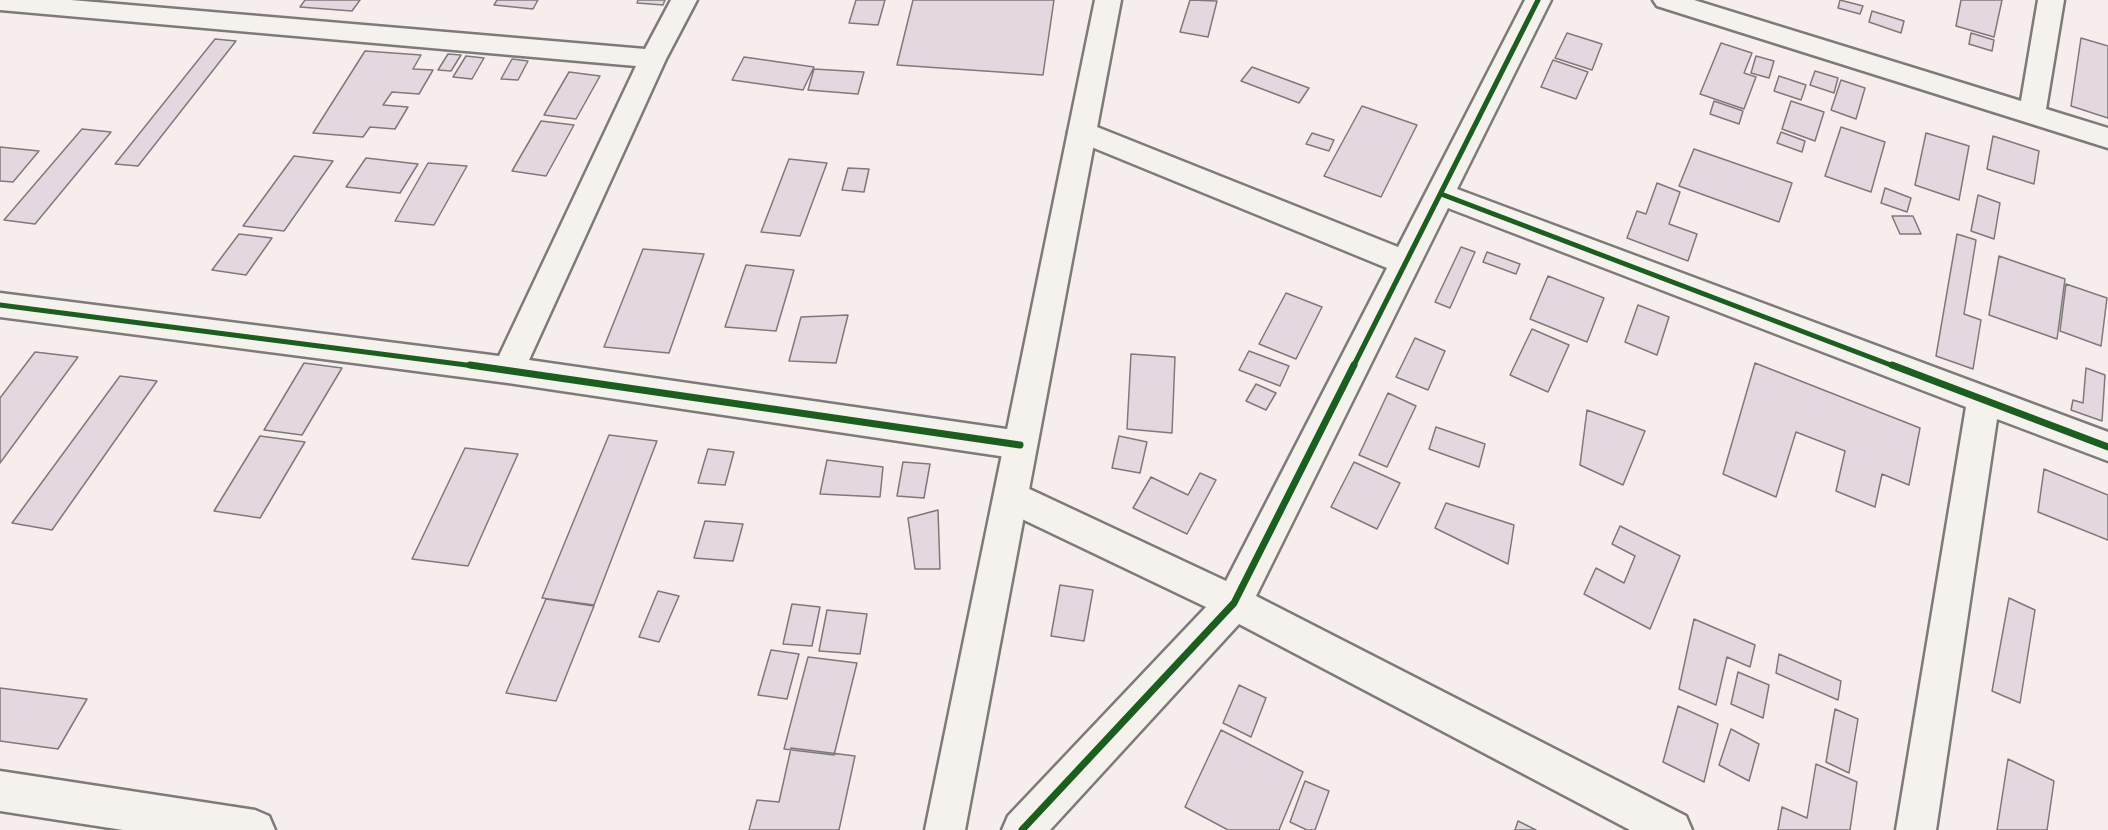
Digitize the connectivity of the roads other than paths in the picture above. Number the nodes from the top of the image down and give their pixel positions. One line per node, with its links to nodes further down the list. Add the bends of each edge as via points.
1 (247, 0): 8 (street)
2 (684, 0): 9 (street)
3 (1108, 0): 11 (street)
4 (1538, 0): 13 (street)
5 (1666, 0): 10 (street)
6 (2051, 0): 10 (street)
7 (0, 2): 8 (street)
8 (228, 22): 9 (street)
9 (653, 59): 16 (street)
10 (2032, 114): 12 (street)
11 (1082, 132): 14 (street); 18 (street)
12 (2108, 138)
13 (1441, 194): 14 (street); 17 (street)
14 (1406, 263): 21 (street)
15 (5, 313): 16 (street)
16 (508, 370): 18 (street)
17 (1984, 398): 19 (street); 27 (street)
18 (1020, 445): 20 (street)
19 (2108, 447)
20 (1011, 497): 21 (street); 24 (street)
21 (1233, 603): 25 (street); 26 (street)
22 (0, 791): 23 (street)
23 (255, 830)
24 (945, 830)
25 (1022, 830)
26 (1672, 830)
27 (1916, 830)

